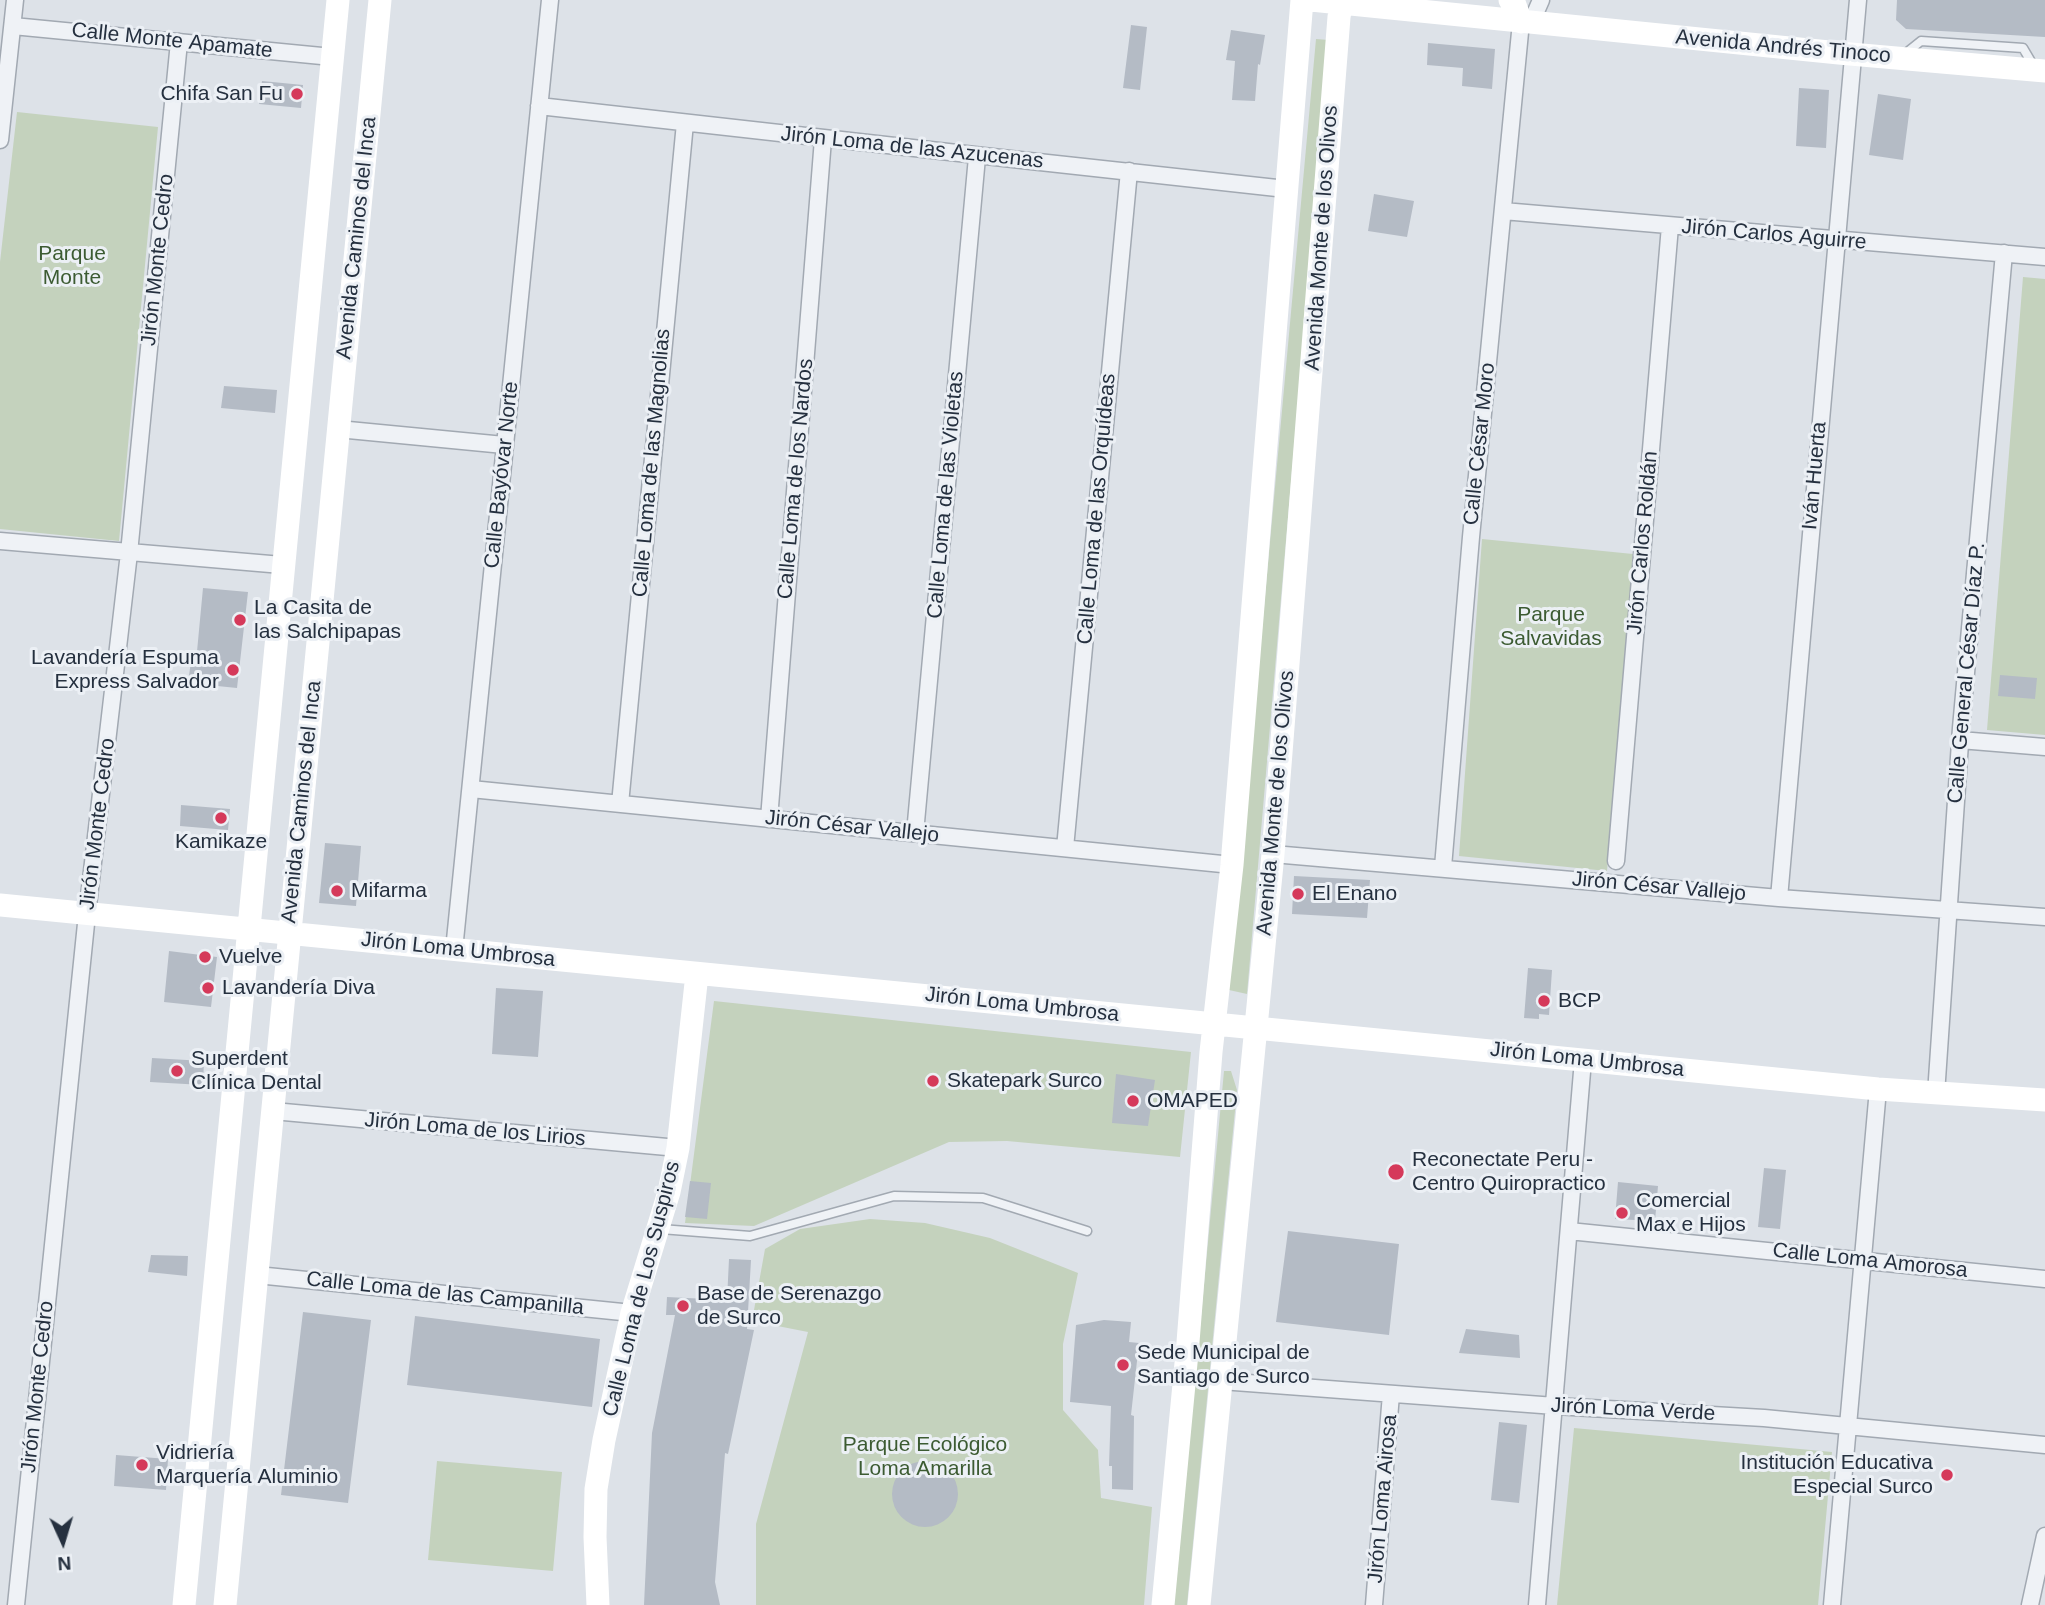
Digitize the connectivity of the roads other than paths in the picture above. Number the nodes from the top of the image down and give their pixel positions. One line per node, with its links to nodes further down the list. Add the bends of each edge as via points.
1 (15, 0): 12 (street)
2 (338, 0): 15 (street, Avenida Caminos del Inca)
3 (380, 0): 29 (street, Avenida Caminos del Inca)
4 (550, 0): 17 (street, Calle Bayóvar Norte)
5 (1302, 0): 23 (street, Avenida Monte de los Olivos)
6 (1311, 0): 10 (street, Avenida Andrés Tinoco)
7 (1510, 0): 11 (street)
8 (1541, 0): 11 (street, Calle César Moro)
9 (1858, 0): 14 (street, Iván Huerta)
10 (1342, 1): 11 (street, Avenida Andrés Tinoco); 41 (street, Avenida Monte de los Olivos)
11 (1526, 22): 14 (street, Avenida Andrés Tinoco); 24 (street, Calle César Moro)
12 (13, 26): 13 (street, Calle Monte Apamate); 20 (street)
13 (179, 42): 15 (street, Calle Monte Apamate); 32 (street, Jirón Monte Cedro)
14 (1854, 54): 16 (street, Avenida Andrés Tinoco); 26 (street, Iván Huerta)
15 (332, 57): 33 (street, Avenida Caminos del Inca)
16 (2041, 71)
17 (539, 106): 18 (street, Jirón Loma de las Azucenas); 30 (street, Calle Bayóvar Norte)
18 (685, 123): 19 (street, Jirón Loma de las Azucenas); 37 (street, Calle Loma de las Magnolias)
19 (823, 139): 21 (street, Jirón Loma de las Azucenas); 38 (street, Calle Loma de los Nardos)
20 (0, 140)
21 (977, 157): 22 (street, Jirón Loma de las Azucenas); 39 (street, Calle Loma de las Violetas)
22 (1129, 171): 23 (street, Jirón Loma de las Azucenas); 40 (street, Calle Loma de las Orquídeas)
23 (1286, 189): 43 (street, Avenida Monte de los Olivos)
24 (1503, 211): 25 (street, Jirón Carlos Aguirre); 44 (street, Calle César Moro)
25 (1670, 226): 26 (street, Jirón Carlos Aguirre); 42 (street, Jirón Carlos Roldán)
26 (1835, 241): 27 (street, Jirón Carlos Aguirre); 45 (street, Iván Huerta)
27 (2004, 253): 28 (street, Jirón Carlos Aguirre); 34 (street, Calle General César Díaz P.)
28 (2045, 257)
29 (338, 429): 30 (street); 51 (street, Avenida Caminos del Inca)
30 (505, 445): 36 (street, Calle Bayóvar Norte)
31 (0, 541): 32 (street)
32 (129, 553): 33 (street); 48 (street, Jirón Monte Cedro)
33 (282, 565): 50 (street, Avenida Caminos del Inca)
34 (1961, 740): 35 (street); 47 (street, Calle General César Díaz P.)
35 (2045, 747)
36 (471, 789): 37 (street, Jirón César Vallejo); 52 (street, Calle Bayóvar Norte)
37 (620, 804): 38 (street, Jirón César Vallejo)
38 (769, 819): 39 (street, Jirón César Vallejo)
39 (915, 833): 40 (street, Jirón César Vallejo)
40 (1065, 848): 43 (street, Jirón César Vallejo)
41 (1273, 854): 44 (street, Jirón César Vallejo); 55 (street, Avenida Monte de los Olivos)
42 (1616, 861)
43 (1232, 865): 54 (street, Avenida Monte de los Olivos)
44 (1443, 867): 45 (street, Jirón César Vallejo)
45 (1779, 898): 47 (street, Jirón César Vallejo)
46 (0, 905): 48 (street, Jirón Loma Umbrosa)
47 (1948, 909): 49 (street, Jirón César Vallejo); 58 (street, Calle General César Díaz P.)
48 (87, 914): 50 (street, Jirón Loma Umbrosa); 75 (street, Jirón Monte Cedro)
49 (2045, 917)
50 (248, 930): 51 (street, Jirón Loma Umbrosa); 76 (street, Avenida Caminos del Inca)
51 (290, 934): 52 (street, Jirón Loma Umbrosa); 60 (street, Avenida Caminos del Inca)
52 (454, 950): 53 (street, Jirón Loma Umbrosa)
53 (698, 974): 54 (street, Jirón Loma Umbrosa); 61 (street, Calle Loma de Los Suspiros)
54 (1215, 1024): 55 (street, Jirón Loma Umbrosa); 79 (street, Avenida Monte de los Olivos)
55 (1255, 1027): 56 (street, Jirón Loma Umbrosa); 69 (street, Avenida Monte de los Olivos)
56 (1583, 1060): 57 (street, Jirón Loma Umbrosa); 64 (street)
57 (1878, 1089): 58 (street, Jirón Loma Umbrosa); 65 (street)
58 (1936, 1094): 59 (street, Jirón Loma Umbrosa)
59 (2045, 1100)
60 (273, 1111): 61 (street, Jirón Loma de los Lirios); 66 (street, Avenida Caminos del Inca)
61 (678, 1149): 62 (street, Calle Loma de Los Suspiros)
62 (658, 1229): 63 (lane, via 750,1236 894,1196 983,1198); 68 (street, Calle Loma de Los Suspiros)
63 (1087, 1231)
64 (1569, 1231): 65 (street, Calle Loma Amorosa); 71 (street)
65 (1863, 1261): 67 (street, Calle Loma Amorosa); 72 (street)
66 (257, 1275): 68 (street, Calle Loma de las Campanilla); 77 (street, Avenida Caminos del Inca)
67 (2045, 1279)
68 (632, 1313): 78 (street, Calle Loma de Los Suspiros, via 596,1489)
69 (1221, 1381): 70 (street, Jirón Loma Verde); 80 (street, Avenida Monte de los Olivos)
70 (1391, 1394): 71 (street, Jirón Loma Verde); 81 (street, Jirón Loma Airosa)
71 (1555, 1406): 72 (street, Jirón Loma Verde); 82 (street)
72 (1850, 1425): 73 (street, Jirón Loma Verde); 83 (street)
73 (2045, 1445)
74 (2045, 1536): 84 (street)
75 (16, 1605)
76 (184, 1605)
77 (225, 1605)
78 (598, 1605)
79 (1163, 1605)
80 (1199, 1605)
81 (1374, 1605)
82 (1537, 1605)
83 (1832, 1605)
84 (2030, 1605)

